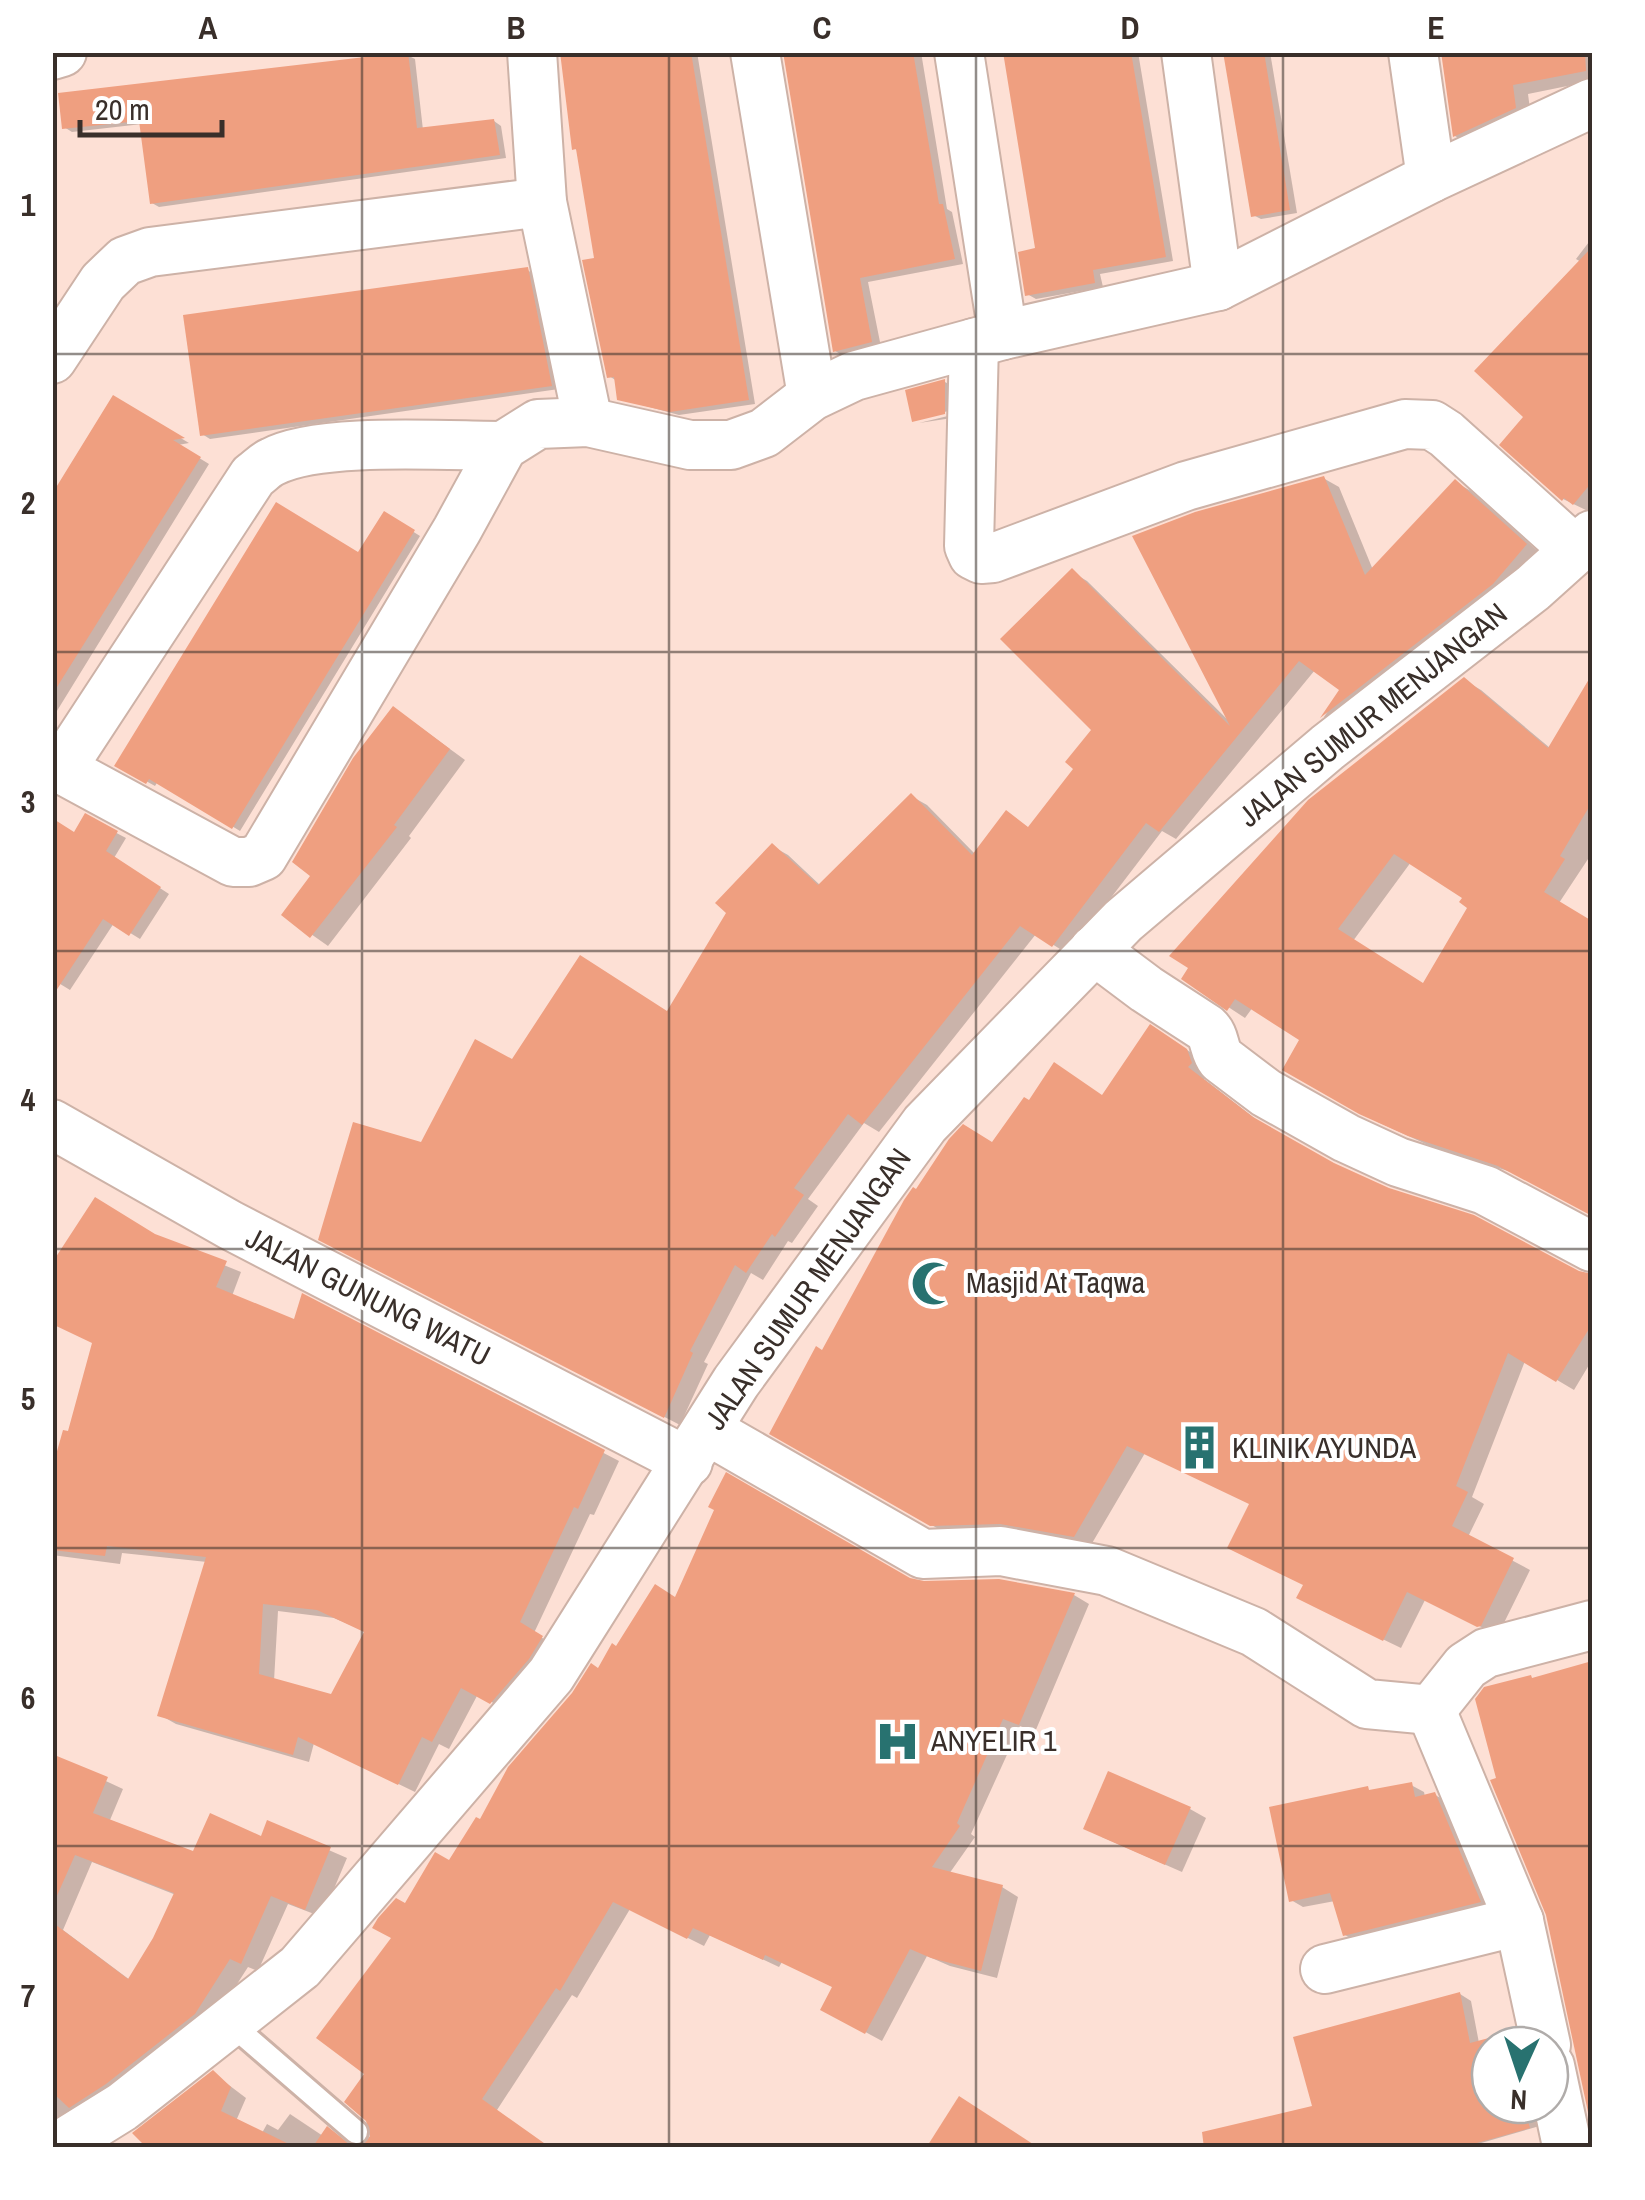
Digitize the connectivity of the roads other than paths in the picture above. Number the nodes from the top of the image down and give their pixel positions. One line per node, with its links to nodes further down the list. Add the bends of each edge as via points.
1 (62, 52): 7 (street)
2 (532, 52): 10 (street)
3 (755, 52): 14 (street)
4 (959, 52): 12 (street)
5 (1186, 52): 11 (street)
6 (1413, 52): 9 (street)
7 (52, 55)
8 (1592, 104): 9 (street)
9 (1430, 178): 11 (street)
10 (542, 202): 13 (street, via 150,252 125,261 102,282); 15 (street)
11 (1218, 286): 12 (street)
12 (989, 339): 14 (street, via 854,376); 17 (street, via 969,546 981,559 1186,486 1405,424 1432,425 1446,434)
13 (52, 359)
14 (812, 396): 15 (street, via 764,433 731,445 690,445)
15 (588, 422): 16 (street, via 538,424)
16 (503, 446): 18 (street, via 335,447 272,462 253,476); 18 (street, via 263,856 233,862)
17 (1584, 543): 19 (street, JALAN SUMUR MENJANGAN, via 1328,747)
18 (57, 766)
19 (1094, 950): 21 (street, via 1206,1028 1221,1059 1266,1093 1346,1138 1485,1190); 22 (street, JALAN SUMUR MENJANGAN, via 925,1124 736,1382)
20 (52, 1124): 22 (street, JALAN GUNUNG WATU, via 230,1226)
21 (1592, 1247)
22 (697, 1446): 24 (street, JALAN GUNUNG WATU, via 923,1554 1001,1551 1108,1572 1254,1632 1368,1704); 27 (street, JALAN SUMUR MENJANGAN, via 552,1675 307,1958)
23 (1592, 1625): 24 (street, via 1486,1652)
24 (1431, 1710): 25 (street)
25 (1519, 1921): 26 (street); 28 (street)
26 (1325, 1969)
27 (230, 2023): 29 (lane); 30 (street, JALAN SUMUR MENJANGAN, via 122,2107)
28 (1542, 2025)
29 (356, 2132)
30 (56, 2148)

